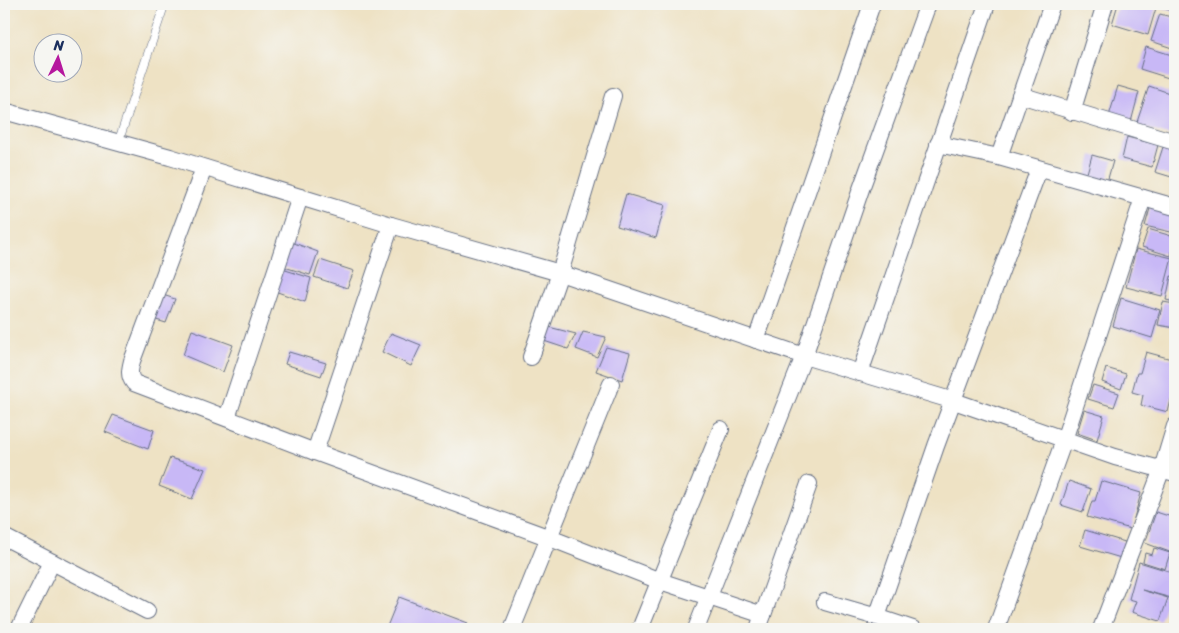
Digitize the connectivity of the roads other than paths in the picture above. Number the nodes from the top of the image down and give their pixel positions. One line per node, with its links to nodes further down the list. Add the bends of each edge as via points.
1 (872, 4): 22 (street)
2 (928, 4): 23 (street)
3 (987, 4): 13 (street)
4 (1052, 4): 7 (street)
5 (1105, 4): 10 (street)
6 (164, 6): 12 (lane)
7 (1020, 95): 10 (street); 14 (street)
8 (613, 96): 21 (street)
9 (4, 111): 12 (street)
10 (1072, 112): 11 (street)
11 (1175, 142)
12 (118, 143): 15 (street)
13 (938, 144): 14 (street); 25 (street)
14 (999, 157): 16 (street)
15 (204, 168): 17 (street); 28 (street, via 132,361 130,375 134,383)
16 (1039, 169): 18 (street); 27 (street)
17 (300, 197): 20 (street); 28 (street)
18 (1142, 198): 19 (street); 31 (street)
19 (1175, 208)
20 (391, 225): 21 (street); 32 (street)
21 (560, 273): 22 (street); 24 (street)
22 (756, 340): 23 (street)
23 (804, 356): 25 (street); 39 (street)
24 (531, 357)
25 (860, 372): 27 (street)
26 (611, 384): 36 (street)
27 (954, 401): 31 (street); 42 (street)
28 (227, 418): 32 (street)
29 (1175, 426): 33 (street)
30 (721, 429): 38 (street)
31 (1064, 440): 33 (street); 49 (street)
32 (315, 452): 36 (street)
33 (1168, 471): 50 (street)
34 (809, 484): 43 (street)
35 (4, 538): 37 (street)
36 (550, 538): 38 (street); 45 (street)
37 (52, 562): 41 (street); 44 (street)
38 (660, 581): 39 (street); 46 (street)
39 (709, 598): 43 (street); 47 (street)
40 (825, 602): 42 (street)
41 (147, 611)
42 (877, 617): 48 (street)
43 (761, 622)
44 (19, 629)
45 (512, 629)
46 (640, 629)
47 (696, 629)
48 (913, 629)
49 (996, 629)
50 (1101, 629)

